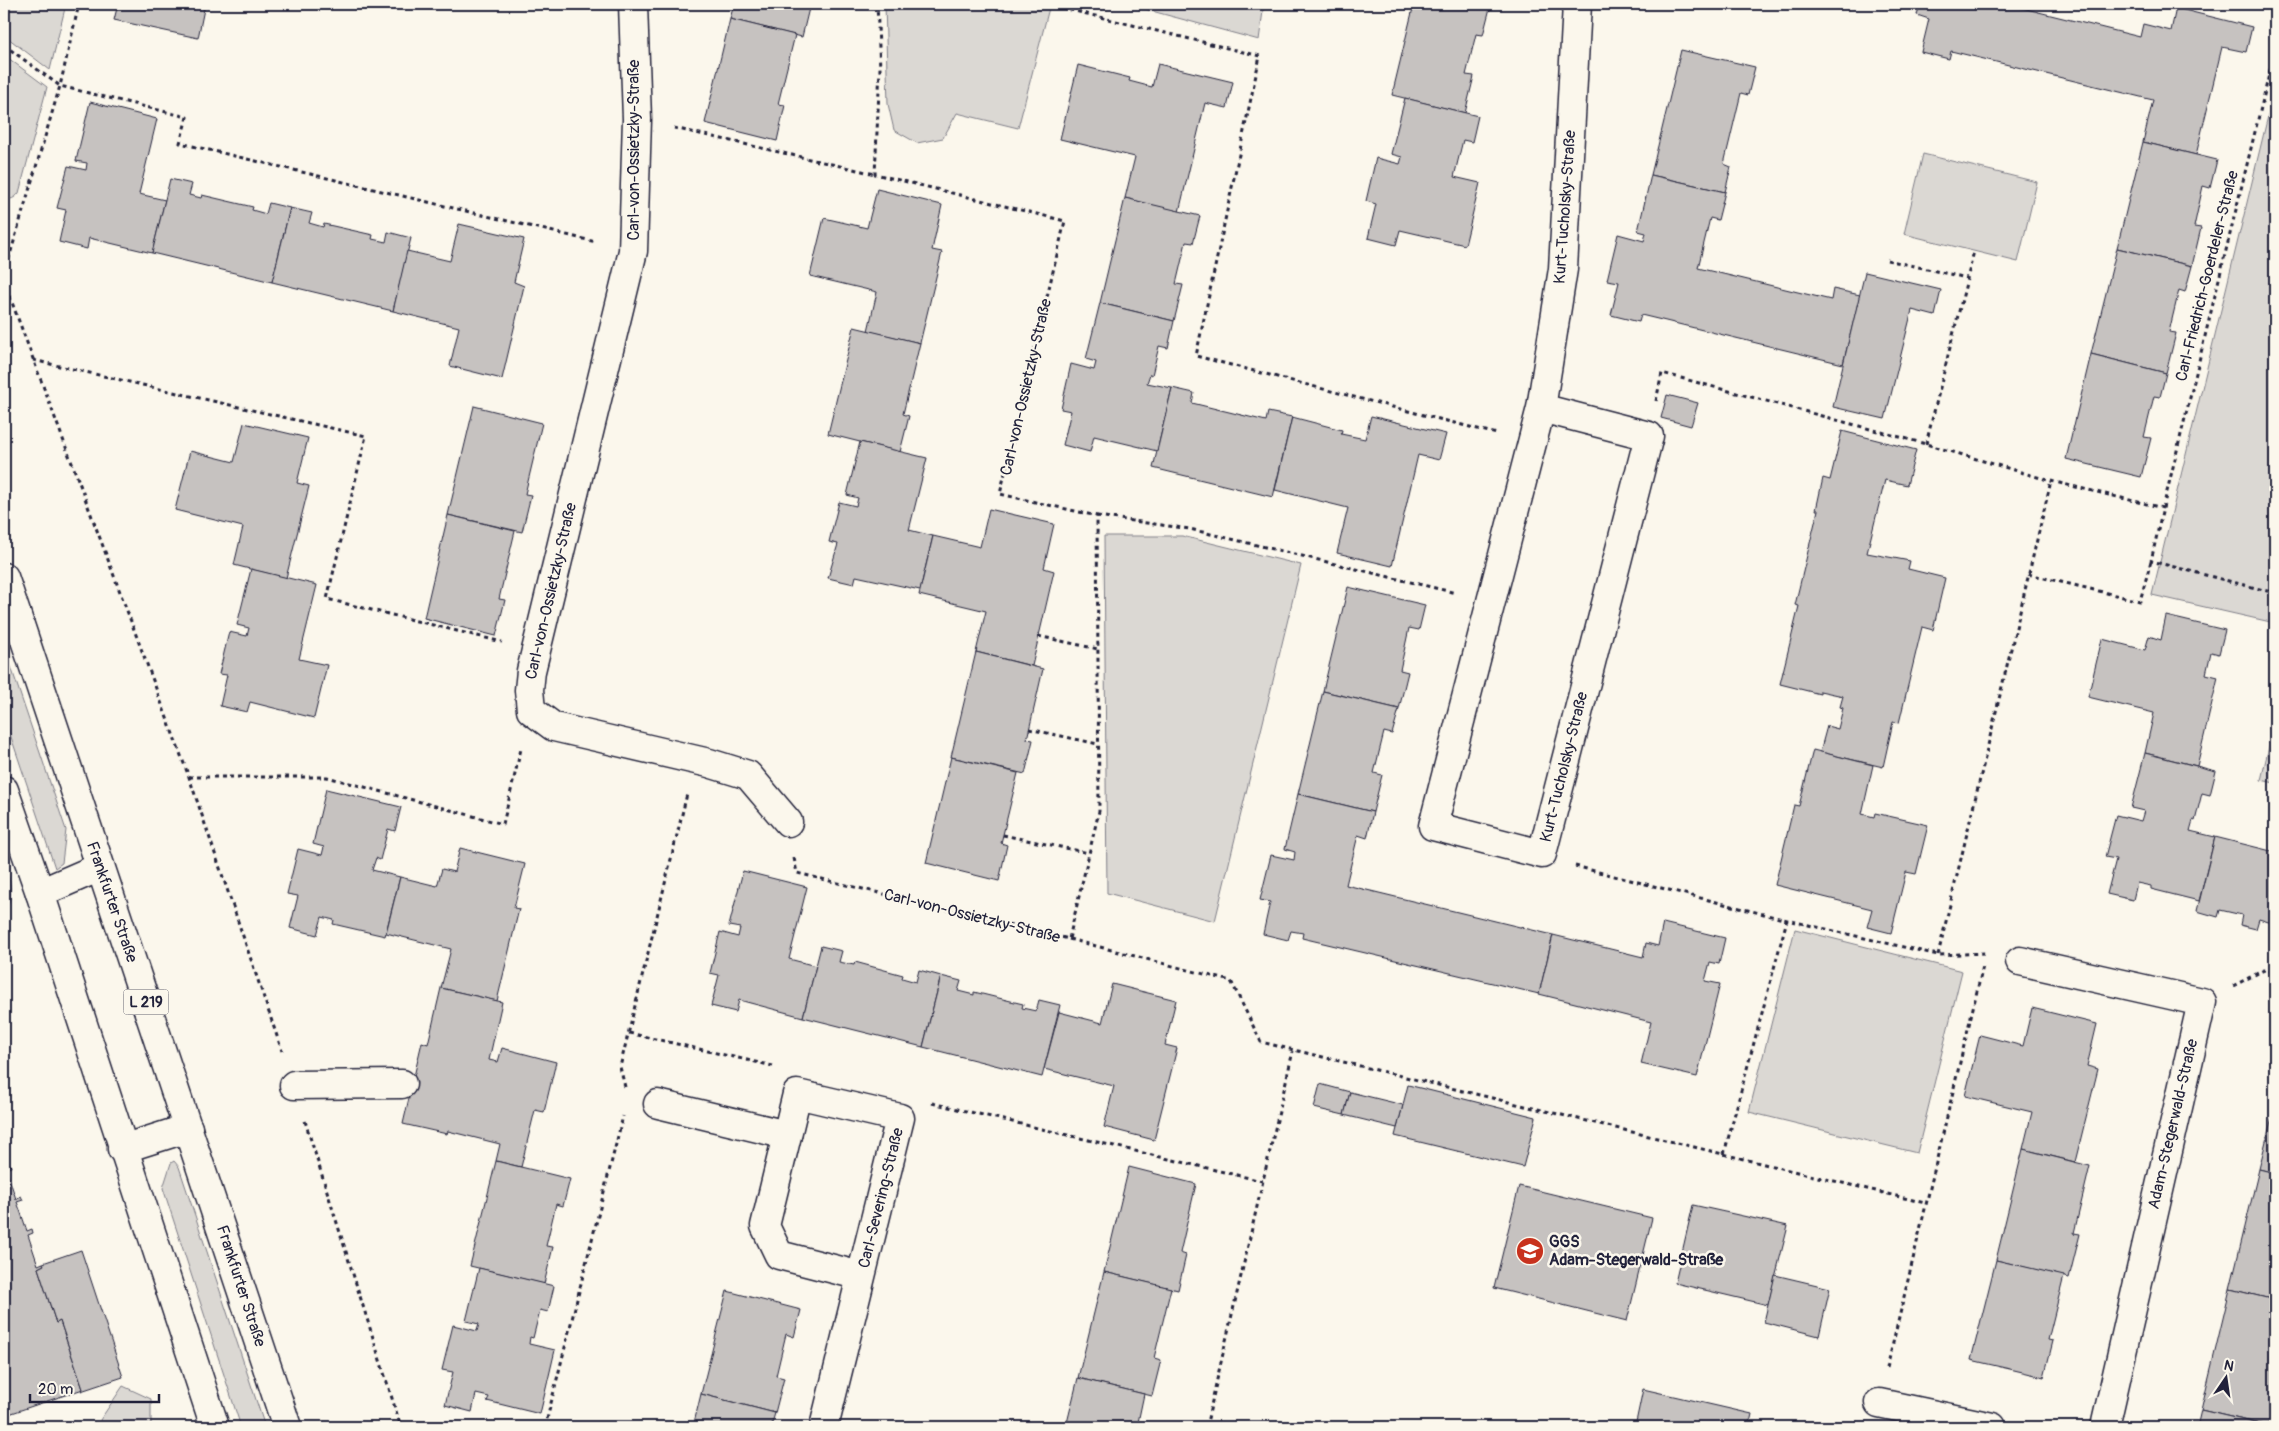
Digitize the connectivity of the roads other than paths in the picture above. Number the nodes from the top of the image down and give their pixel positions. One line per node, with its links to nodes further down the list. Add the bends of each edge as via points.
1 (633, 4): 6 (street, Carl-von-Ossietzky-Straße, via 637,120 633,251 536,651 529,690 531,710 554,727 695,759 748,775)
2 (1577, 4): 3 (street, Kurt-Tucholsky-Straße, via 1562,269)
3 (1540, 408): 3 (street, Kurt-Tucholsky-Straße, via 1433,826 1542,854 1649,436)
4 (4, 577): 7 (street, Frankfurter Straße / L 219)
5 (4, 790): 8 (street)
6 (788, 822)
7 (100, 867): 8 (street); 13 (street, Frankfurter Straße / L 219)
8 (40, 893): 15 (street)
9 (2020, 961): 22 (street, Adam-Stegerwald-Straße, via 2202,1002)
10 (402, 1084): 11 (street)
11 (294, 1086)
12 (658, 1104): 14 (street)
13 (188, 1128): 15 (street); 19 (street, Frankfurter Straße / L 219)
14 (787, 1136): 16 (street, Carl-Severing-Straße, via 765,1226 779,1255); 16 (street, Carl-Severing-Straße, via 797,1094 900,1118)
15 (122, 1148): 18 (street)
16 (861, 1276): 20 (street, Carl-Severing-Straße)
17 (1879, 1403): 21 (street)
18 (215, 1427)
19 (287, 1427)
20 (824, 1427)
21 (1992, 1427)
22 (2105, 1427)

